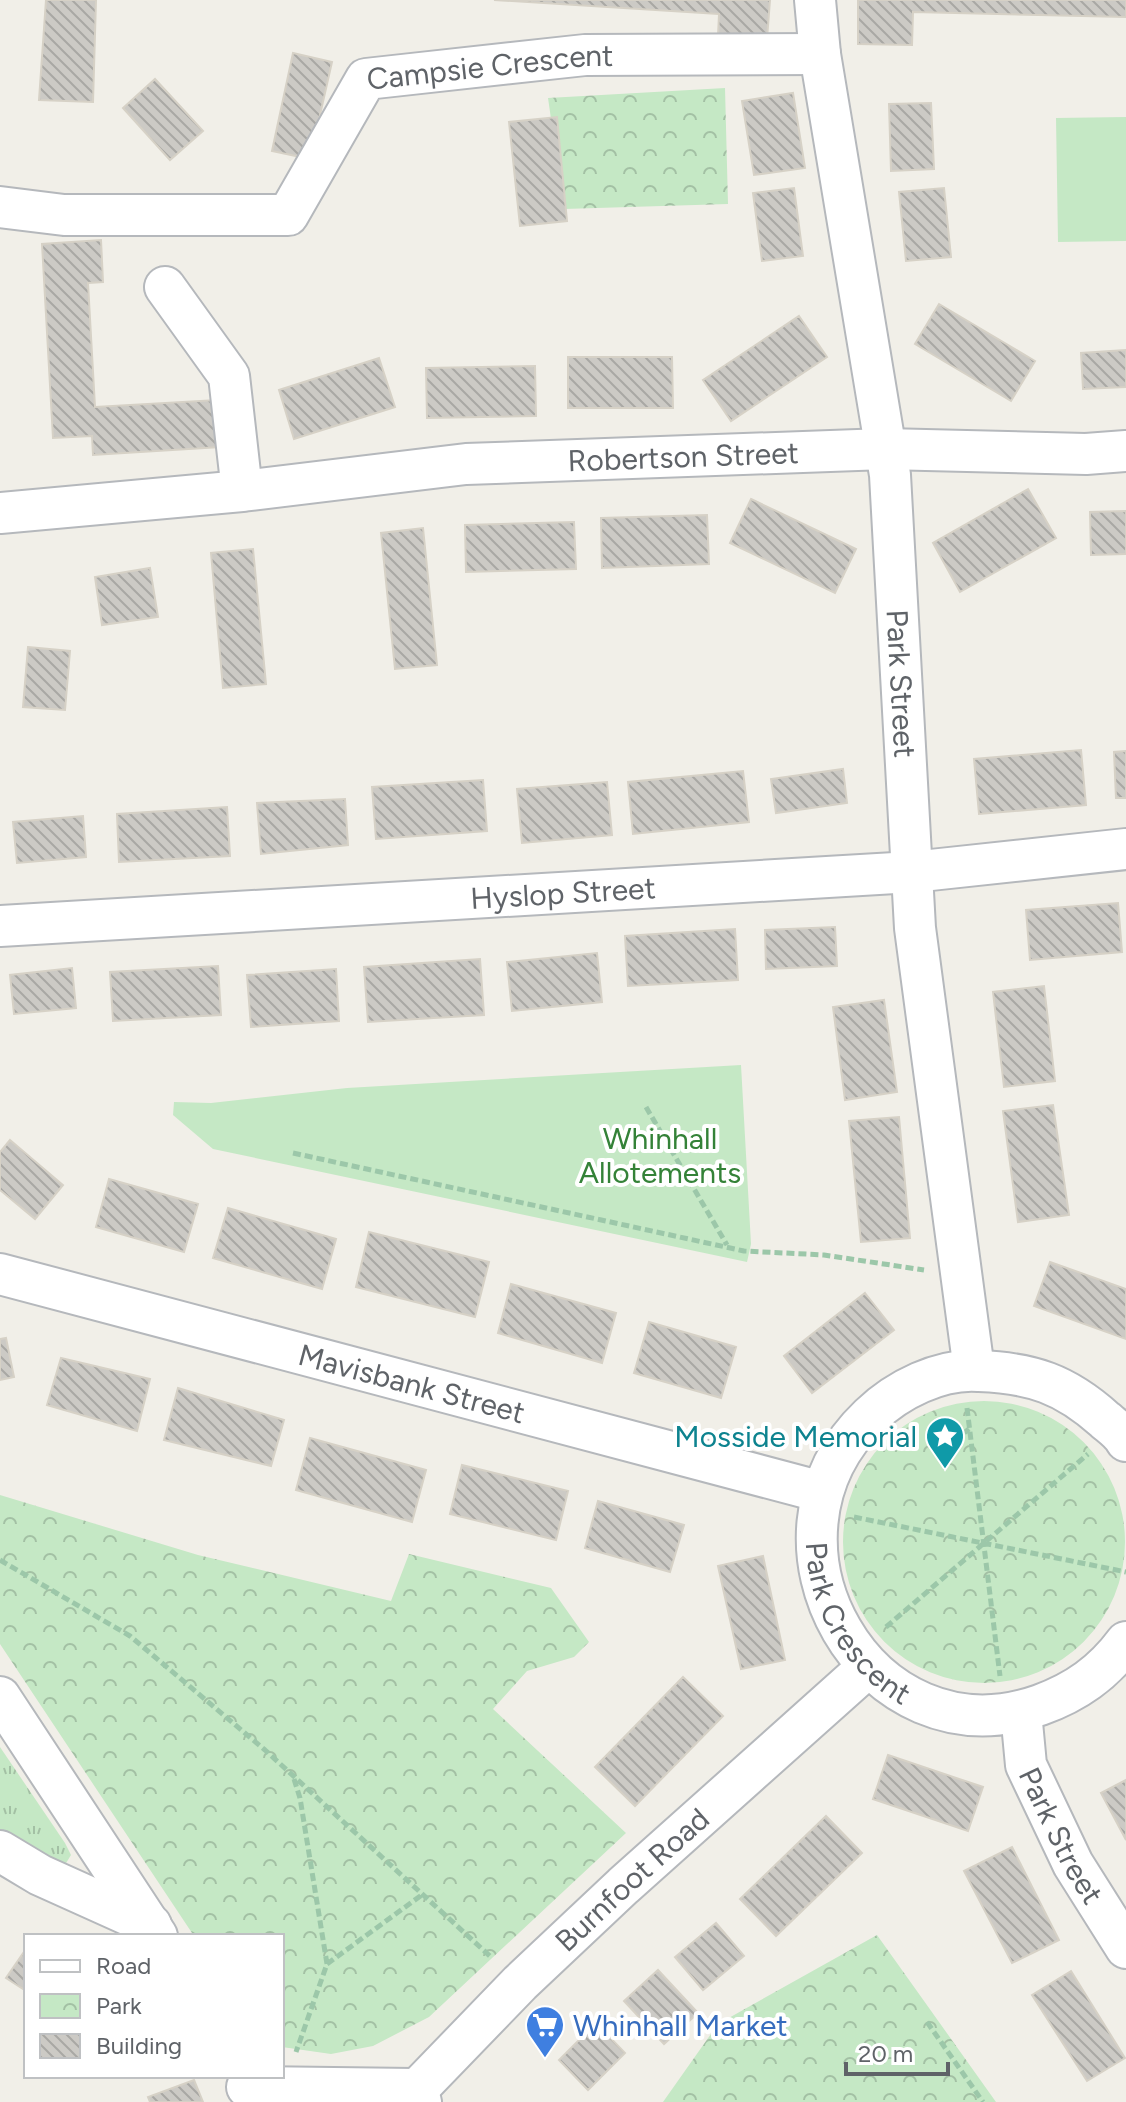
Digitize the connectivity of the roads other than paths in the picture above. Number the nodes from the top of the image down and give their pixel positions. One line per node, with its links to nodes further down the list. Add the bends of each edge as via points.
1 (815, 0): 2 (street, Park Street)
2 (820, 54): 3 (street, Campsie Crescent, via 585,55 366,79 288,215 64,215); 5 (street, Park Street)
3 (0, 207)
4 (165, 287): 7 (street, via 229,376)
5 (885, 449): 6 (street, Robertson Street); 7 (street, Robertson Street, via 466,464); 10 (street, Park Street)
6 (1126, 451)
7 (242, 491): 8 (street, Robertson Street)
8 (0, 513)
9 (1126, 849): 10 (street, Hyslop Street)
10 (912, 872): 11 (street, Hyslop Street); 13 (street, Park Street)
11 (0, 926)
12 (0, 1274): 15 (street, Mavisbank Street)
13 (968, 1371): 14 (street, Park Crescent, via 1021,1373 1077,1395); 15 (street, Park Crescent, via 910,1388 881,1406 837,1456)
14 (1123, 1434)
15 (820, 1501): 17 (street, Park Crescent, via 817,1573 835,1624)
16 (1126, 1642): 19 (street, Park Crescent, via 1109,1665 1068,1695)
17 (862, 1660): 19 (street, Park Crescent, via 920,1701 949,1711); 24 (street, Burnfoot Road, via 520,1983)
18 (0, 1697): 21 (street)
19 (1013, 1712): 22 (street, Park Street, via 1026,1765 1073,1864)
20 (0, 1851): 21 (street)
21 (154, 1930)
22 (1126, 1948)
23 (256, 2088): 24 (street)
24 (413, 2098)

